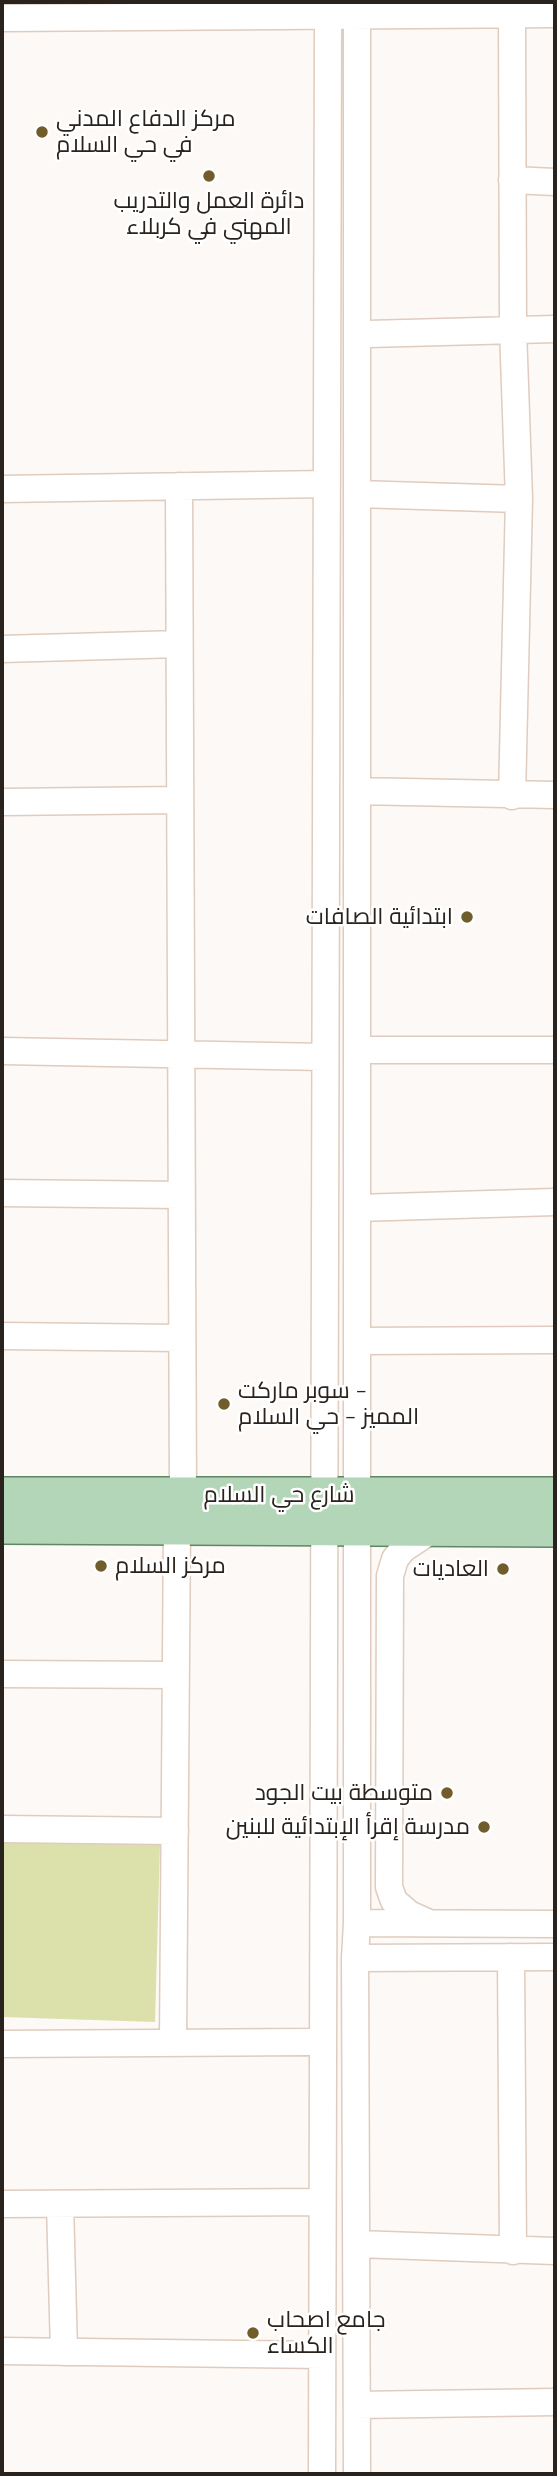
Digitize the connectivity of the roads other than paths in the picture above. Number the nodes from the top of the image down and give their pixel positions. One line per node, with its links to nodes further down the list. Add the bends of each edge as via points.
1 (51, 10): 2 (street); 6 (street)
2 (198, 10): 3 (street)
3 (344, 13): 4 (street); 7 (street); 8 (street)
4 (512, 14): 5 (street); 9 (street)
5 (555, 14)
6 (2, 18)
7 (328, 52): 8 (street, via 346,45); 14 (street)
8 (357, 56): 17 (street)
9 (512, 180): 10 (street); 11 (street)
10 (555, 182)
11 (513, 329): 12 (street); 13 (street); 18 (street)
12 (555, 329)
13 (368, 334)
14 (327, 484): 15 (street); 19 (street)
15 (179, 486): 16 (street); 21 (street)
16 (2, 489)
17 (357, 494): 18 (street); 20 (street)
18 (519, 499): 27 (street)
19 (327, 633): 20 (street, via 338,645 349,644); 23 (street)
20 (357, 636): 24 (street)
21 (179, 644): 22 (street); 28 (street)
22 (2, 649)
23 (327, 661): 24 (street, via 340,652 351,656); 34 (street)
24 (357, 665): 25 (street)
25 (357, 791): 27 (street); 30 (street)
26 (555, 795): 27 (street)
27 (512, 796)
28 (180, 800): 29 (street); 33 (street)
29 (2, 802)
30 (357, 1050): 31 (street); 38 (street)
31 (555, 1050)
32 (2, 1051): 33 (street)
33 (181, 1055): 34 (street); 36 (street)
34 (325, 1057): 45 (street)
35 (2, 1193): 36 (street)
36 (181, 1195): 40 (street)
37 (555, 1202): 38 (street)
38 (357, 1208): 42 (street)
39 (2, 1336): 40 (street)
40 (182, 1338): 46 (street)
41 (555, 1340): 42 (street)
42 (357, 1341): 45 (street)
43 (2, 1495): 46 (main road, شارع حي السلام)
44 (555, 1495): 45 (main road, شارع حي السلام)
45 (338, 1506): 46 (main road, شارع حي السلام); 48 (main road); 54 (street, via 356,1563); 63 (street)
46 (180, 1511): 47 (main road); 51 (street)
47 (2, 1526)
48 (435, 1528): 49 (main road); 55 (street, via 402,1549 390,1576 389,1887 394,1901)
49 (555, 1529)
50 (2, 1674): 51 (street)
51 (176, 1675): 53 (street)
52 (2, 1829): 53 (street)
53 (174, 1830): 61 (street)
54 (357, 1923): 55 (street); 58 (street)
55 (429, 1923): 56 (street)
56 (555, 1924)
57 (555, 1957): 59 (street)
58 (355, 1958): 59 (street); 66 (street)
59 (511, 1958): 67 (street)
60 (309, 2042): 61 (street)
61 (173, 2043): 62 (street)
62 (2, 2044)
63 (322, 2202): 65 (street); 71 (street)
64 (2, 2204): 65 (street)
65 (60, 2204): 70 (street)
66 (357, 2244): 67 (street); 73 (street)
67 (513, 2251): 68 (street)
68 (555, 2252)
69 (2, 2351): 70 (street)
70 (64, 2352): 71 (street)
71 (322, 2355): 74 (street)
72 (555, 2402): 73 (street)
73 (357, 2406): 75 (street)
74 (322, 2474)
75 (357, 2474)

